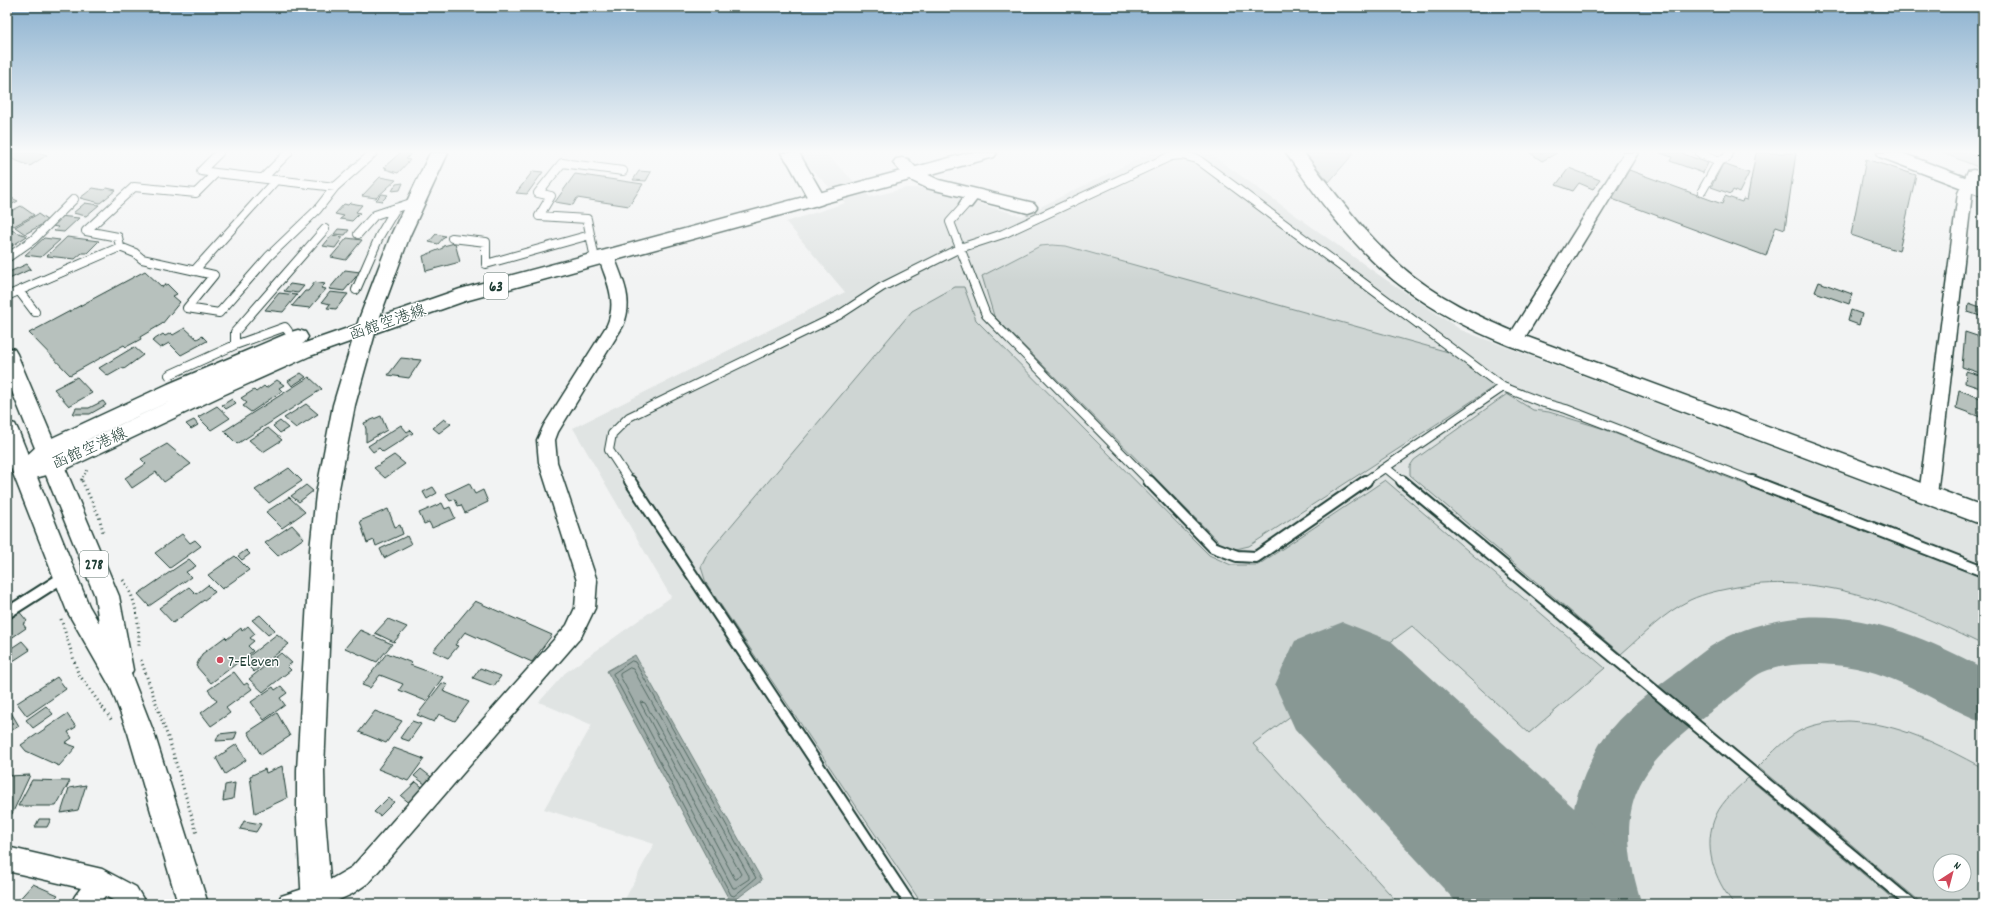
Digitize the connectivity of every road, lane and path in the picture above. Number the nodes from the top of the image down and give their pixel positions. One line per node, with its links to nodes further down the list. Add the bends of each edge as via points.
1 (124, 196): 20 (lane, via 86,231 118,237)
2 (262, 196): 24 (lane)
3 (328, 196): 24 (lane, via 317,210 269,256 219,313 188,308 214,275)
4 (411, 196): 15 (main road)
5 (550, 196): 22 (lane, via 552,196 539,216 587,219)
6 (808, 196): 22 (main road, 函館空港線 / 63)
7 (961, 196): 14 (main road)
8 (1086, 196): 21 (lane, via 1003,234)
9 (1246, 196): 35 (lane)
10 (1329, 196): 31 (main road, via 1381,258 1401,275 1468,320)
11 (1605, 196): 31 (street)
12 (1965, 196): 41 (street)
13 (74, 199): 23 (lane, via 29,244)
14 (970, 199): 16 (main road); 21 (lane, via 950,222)
15 (405, 205): 18 (lane, via 375,215); 25 (lane, via 380,235); 29 (main road, via 390,258)
16 (1028, 207)
17 (325, 229): 32 (lane, via 235,332)
18 (358, 234)
19 (452, 238): 22 (lane, via 486,242 486,264)
20 (120, 247): 24 (lane, via 142,259); 26 (lane)
21 (960, 248): 38 (lane, via 986,315 1213,547 1237,556 1256,558); 60 (lane, via 882,287 839,315 629,417 612,434 609,450)
22 (596, 249): 29 (main road, 函館空港線 / 63, via 467,294); 55 (street, via 619,300 619,318 554,421 546,440 548,462 587,581 585,608 580,620 566,642 360,874 350,883)
23 (7, 258)
24 (194, 271)
25 (356, 290)
26 (19, 291): 27 (lane); 28 (lane)
27 (7, 296)
28 (34, 312)
29 (368, 319): 37 (main road, 函館空港線 / 63, via 223,386); 55 (main road, via 344,400 327,496 310,788)
30 (288, 331): 32 (lane, via 285,326)
31 (1515, 340): 41 (main road)
32 (235, 345): 34 (lane)
33 (7, 354): 37 (main road, 278)
34 (169, 375)
35 (1503, 387): 38 (lane); 44 (lane, via 1544,403 1566,408)
36 (7, 430): 39 (main road, 278)
37 (50, 458): 39 (main road, 函館空港線 / 63); 50 (main road, 278, via 107,596)
38 (1386, 468): 61 (lane)
39 (24, 472): 46 (main road, 278)
40 (81, 479): 43 (path, via 99,516)
41 (1928, 495): 42 (main road)
42 (1983, 516)
43 (105, 539)
44 (1983, 571)
45 (118, 575): 48 (path, via 128,586 140,630)
46 (57, 582): 47 (lane); 50 (main road, 278, via 80,611); 51 (path, via 78,673)
47 (7, 613)
48 (138, 651)
49 (140, 657): 52 (path, via 170,743)
50 (122, 683): 58 (main road, 278, via 141,733)
51 (115, 725)
52 (199, 841)
53 (7, 859): 54 (street)
54 (102, 881): 56 (street); 57 (street, via 128,895)
55 (317, 901): 59 (street)
56 (83, 904)
57 (134, 904)
58 (193, 904)
59 (289, 904)
60 (910, 904)
61 (1911, 904)

